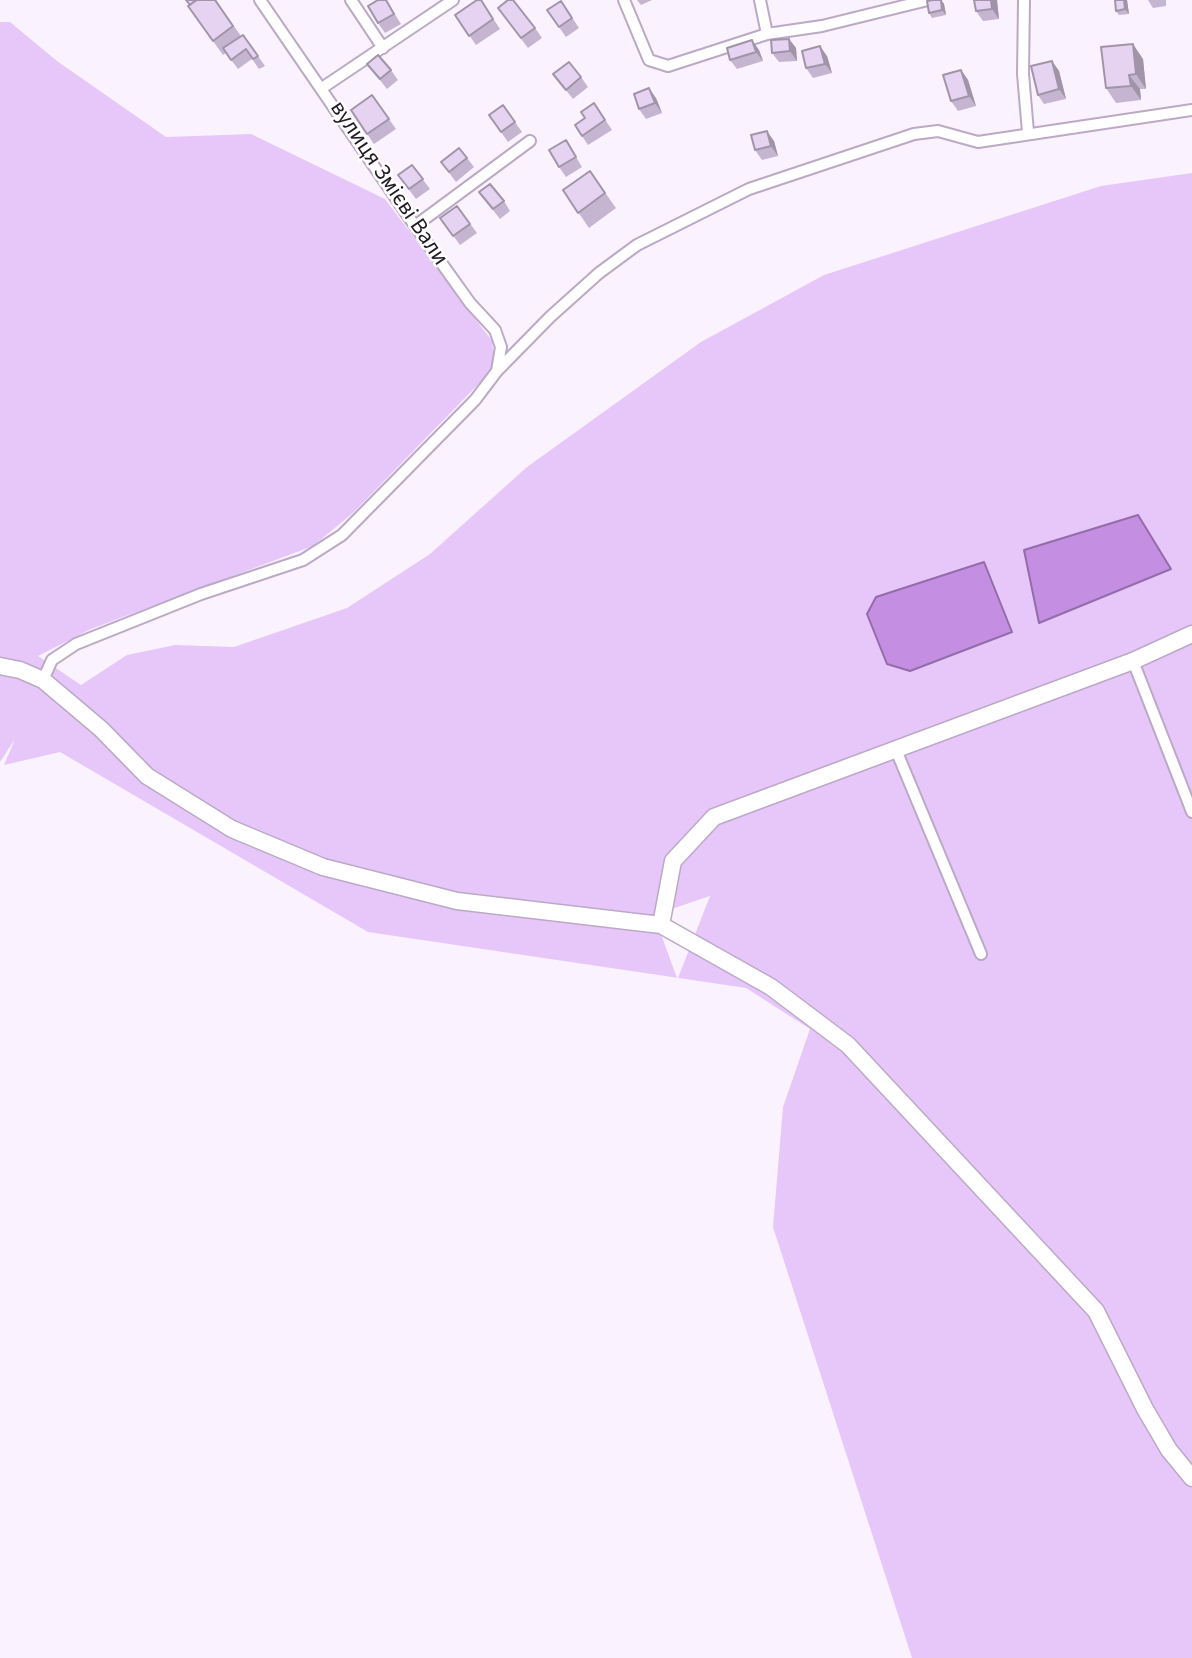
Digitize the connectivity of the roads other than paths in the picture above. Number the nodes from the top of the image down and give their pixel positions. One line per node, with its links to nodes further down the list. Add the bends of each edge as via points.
1 (260, 0): 10 (street, вулиця Змієві Вали)
2 (351, 0): 9 (street)
3 (624, 0): 8 (street, via 649,60 668,66)
4 (760, 0): 8 (street)
5 (928, 0): 8 (street, via 822,26)
6 (1025, 0): 12 (street, via 1023,74)
7 (448, 1): 9 (street)
8 (767, 34)
9 (383, 48): 10 (street)
10 (322, 88): 14 (street, вулиця Змієві Вали)
11 (1192, 110): 12 (street)
12 (1028, 132): 15 (street, via 978,142 938,131 914,134 749,189 637,245 570,299)
13 (530, 141): 14 (street)
14 (415, 226): 15 (street, вулиця Змієві Вали, via 495,330 501,347)
15 (497, 371): 19 (street, via 475,400 342,535 303,560 201,594 76,644 52,660)
16 (1192, 634): 17 (street)
17 (1133, 661): 20 (street); 21 (street)
18 (0, 666): 19 (street)
19 (43, 680): 22 (street, via 173,794 232,829 323,867 457,901)
20 (895, 750): 22 (street, via 714,817 673,861); 23 (street)
21 (1192, 812)
22 (661, 925): 24 (street, via 771,986 848,1045 894,1092 1096,1311 1145,1409)
23 (981, 954)
24 (1192, 1478)

